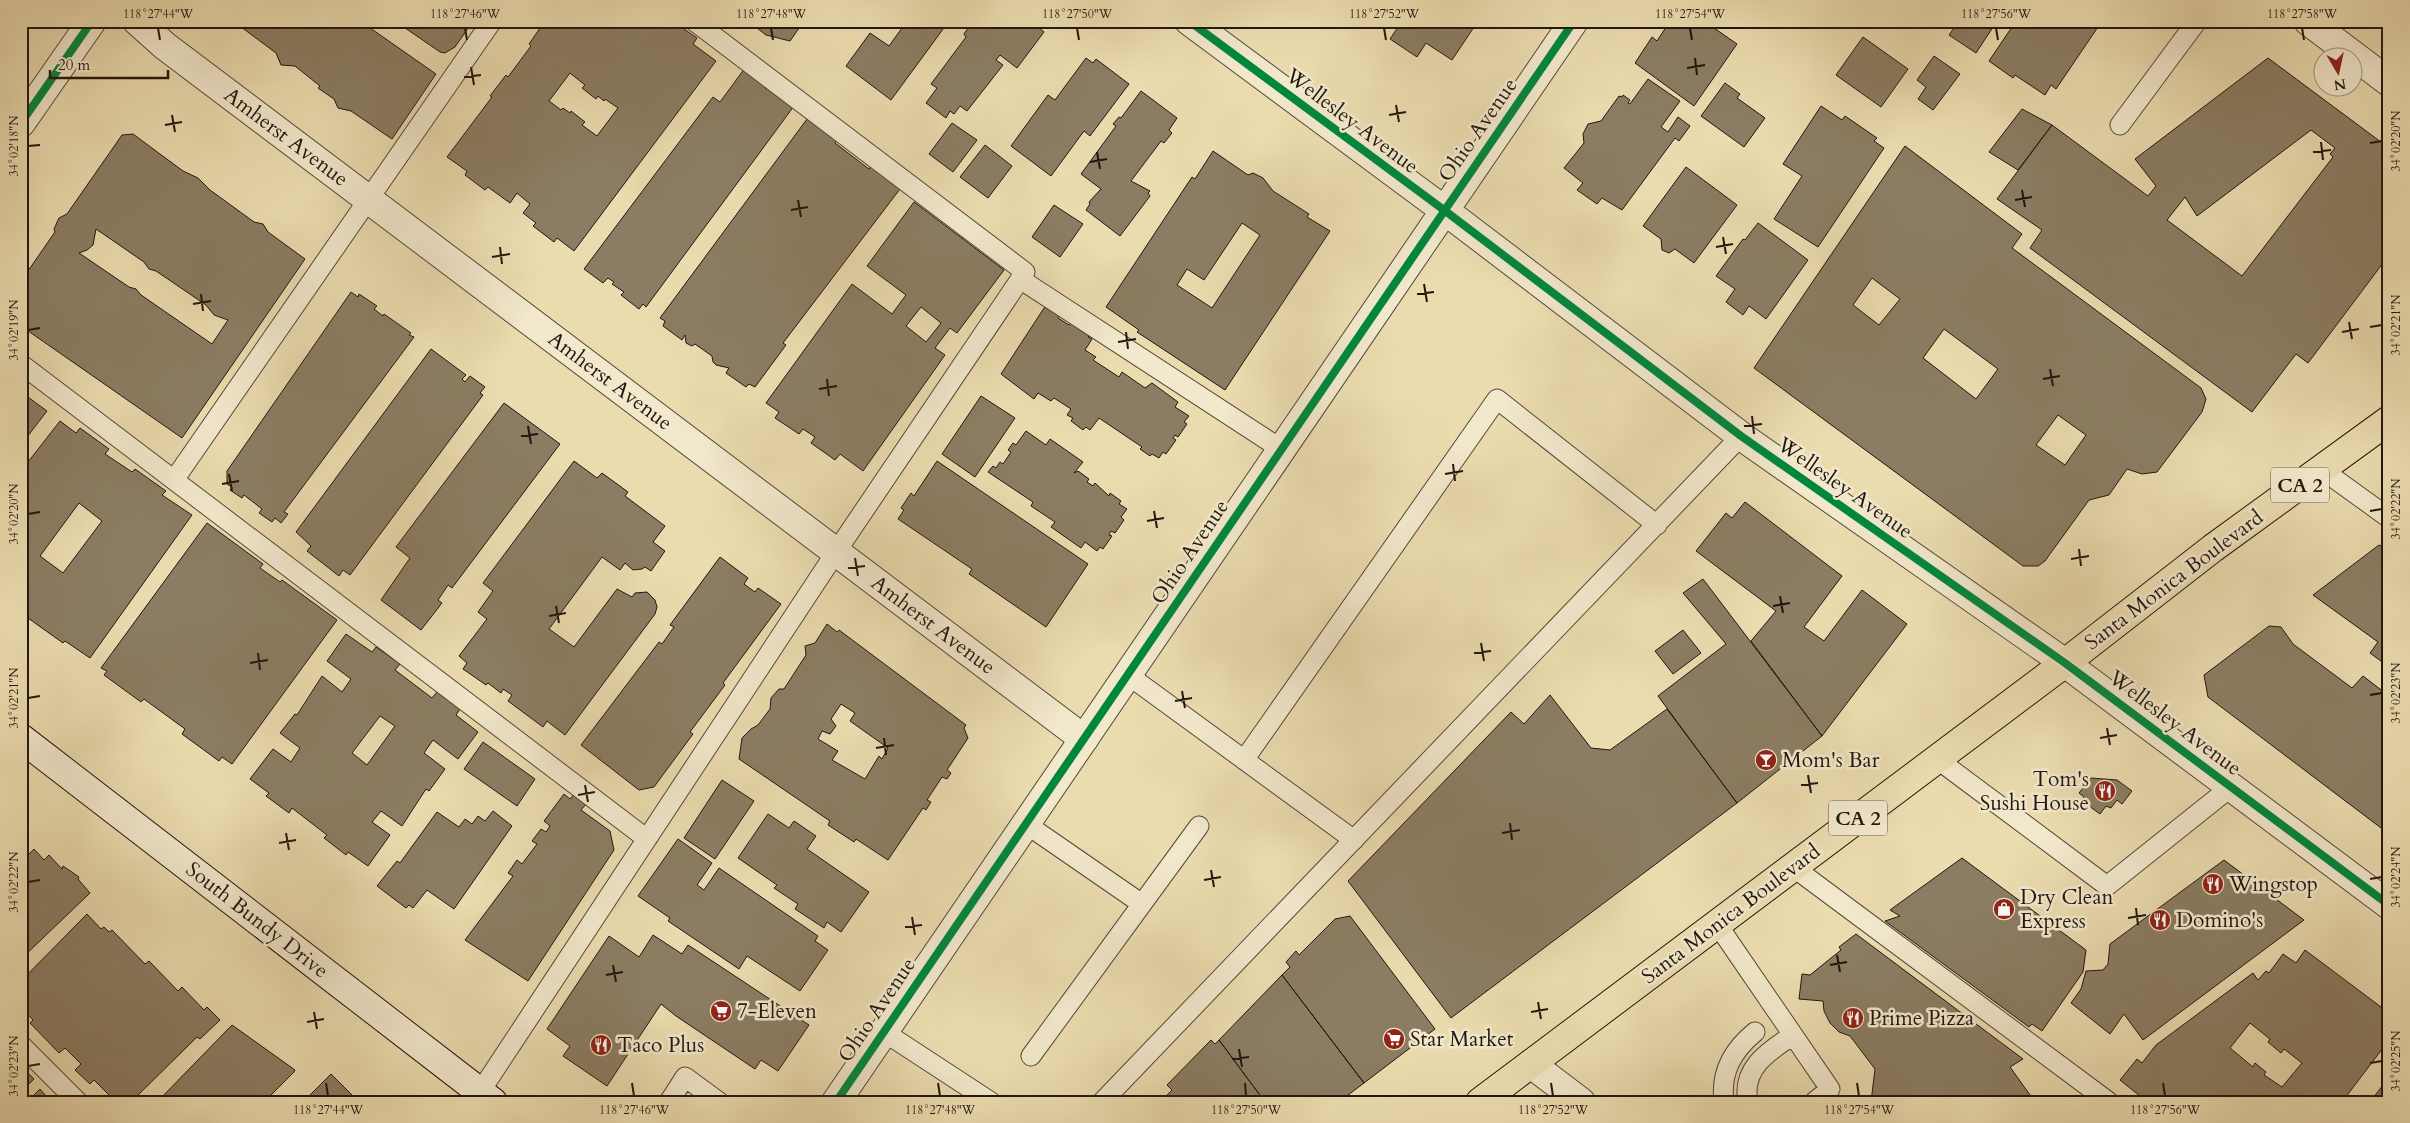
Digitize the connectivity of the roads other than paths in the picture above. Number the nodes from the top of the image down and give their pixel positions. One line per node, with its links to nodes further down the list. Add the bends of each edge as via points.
1 (92, 21): 10 (street)
2 (137, 21): 12 (street, Amherst Avenue, via 165,46)
3 (492, 21): 12 (lane)
4 (694, 21): 14 (lane, via 1025,272)
5 (1189, 21): 13 (street, Wellesley Avenue)
6 (1574, 21): 13 (street, Ohio Avenue)
7 (2197, 21): 11 (lane)
8 (2308, 21): 9 (street)
9 (2389, 82)
10 (21, 123)
11 (2120, 125)
12 (368, 199): 20 (lane); 23 (street, Amherst Avenue)
13 (1444, 210): 17 (street, Wellesley Avenue); 18 (street, Ohio Avenue)
14 (1020, 279): 18 (lane); 23 (lane)
15 (21, 364): 20 (lane)
16 (2389, 420): 19 (main road, Santa Monica Boulevard / CA 2)
17 (1741, 436): 22 (lane); 24 (street, Wellesley Avenue)
18 (1281, 449): 25 (street, Ohio Avenue)
19 (2321, 469): 21 (lane); 24 (main road, Santa Monica Boulevard / CA 2)
20 (174, 480): 33 (lane)
21 (2389, 518)
22 (1657, 525): 29 (lane, via 1497,399); 34 (lane)
23 (836, 552): 27 (street, Amherst Avenue); 33 (lane)
24 (2065, 663): 28 (main road, Santa Monica Boulevard / CA 2); 30 (street, Wellesley Avenue)
25 (1128, 675): 27 (street, Ohio Avenue); 29 (lane)
26 (21, 738): 45 (street, South Bundy Drive)
27 (1084, 739): 31 (street, Ohio Avenue)
28 (1937, 759): 30 (lane, via 2107,886); 35 (main road, Santa Monica Boulevard / CA 2)
29 (1244, 760): 34 (lane)
30 (2231, 787): 37 (street, Wellesley Avenue)
31 (1026, 824): 36 (lane); 39 (street, Ohio Avenue)
32 (1199, 826): 36 (lane)
33 (647, 839): 45 (lane)
34 (1354, 840): 51 (lane)
35 (1793, 867): 38 (main road, Santa Monica Boulevard / CA 2); 57 (lane)
36 (1142, 904): 43 (lane)
37 (2389, 905)
38 (1717, 924): 41 (lane); 44 (main road, Santa Monica Boulevard / CA 2)
39 (884, 1032): 49 (street, Ohio Avenue); 50 (lane)
40 (1755, 1032): 54 (lane, via 1730,1059 1724,1080)
41 (1793, 1035): 55 (lane, via 1766,1053 1753,1068 1747,1085); 56 (lane, via 1830,1088)
42 (21, 1045): 46 (lane)
43 (1031, 1056)
44 (1532, 1064): 52 (main road, Santa Monica Boulevard / CA 2); 53 (street)
45 (487, 1097)
46 (78, 1102)
47 (669, 1102): 48 (lane, via 685,1077)
48 (719, 1102)
49 (836, 1102)
50 (991, 1102)
51 (1102, 1102)
52 (1480, 1102)
53 (1581, 1102)
54 (1724, 1102)
55 (1748, 1102)
56 (1814, 1102)
57 (2109, 1102)

